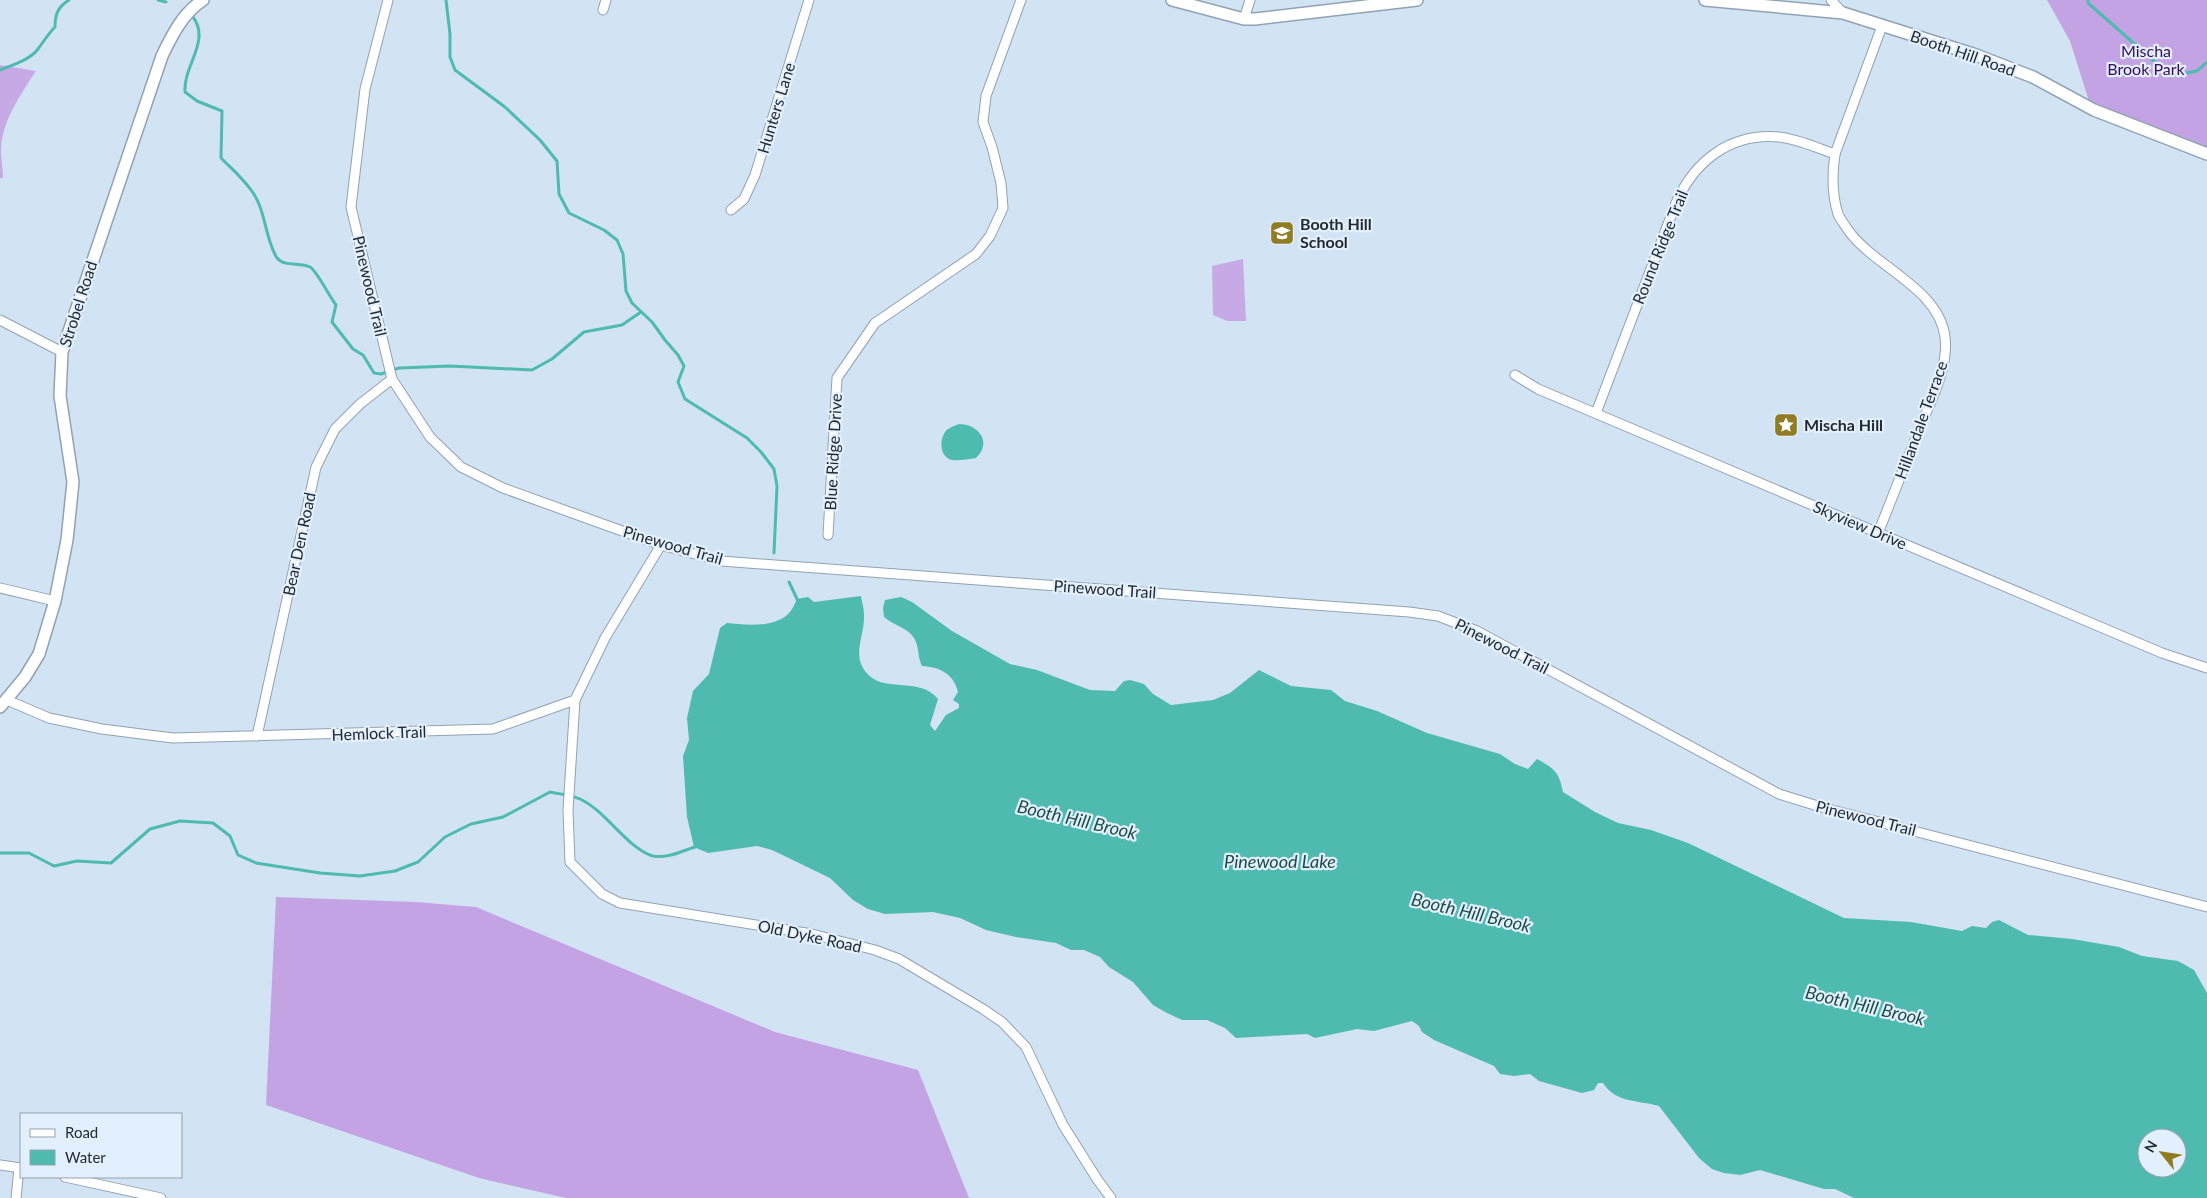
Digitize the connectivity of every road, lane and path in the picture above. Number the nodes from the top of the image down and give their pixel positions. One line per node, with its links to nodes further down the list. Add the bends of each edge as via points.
1 (203, 0): 19 (street, Strobel Road, via 176,28 162,56)
2 (388, 0): 21 (street, Pinewood Trail, via 365,89 351,207)
3 (606, 0): 11 (street)
4 (809, 0): 17 (street, Hunters Lane, via 755,175 744,198)
5 (1021, 0): 24 (street, Blue Ridge Drive, via 986,96 983,122 1001,183 1003,208 990,236 976,254 875,323 838,378)
6 (1172, 0): 13 (street)
7 (1250, 0): 13 (street)
8 (1417, 0): 13 (street, via 1272,19)
9 (1705, 0): 12 (street, Booth Hill Road)
10 (1831, 0): 12 (street)
11 (603, 10)
12 (1843, 13): 14 (street, Booth Hill Road)
13 (1244, 19)
14 (1882, 26): 15 (street, Hillandale Terrace); 16 (street, Booth Hill Road, via 1976,55 2033,77 2094,110)
15 (1835, 154): 22 (street, Round Ridge Trail, via 1780,137 1762,137 1732,144 1701,163 1683,187 1676,203); 23 (street, Hillandale Terrace, via 1832,175 1838,215 1862,247 1916,288 1929,302 1945,336 1945,357 1937,384)
16 (2207, 154)
17 (731, 210)
18 (0, 320): 19 (street)
19 (62, 352): 27 (street, Strobel Road, via 60,396 74,482)
20 (1515, 375): 22 (street, Skyview Drive, via 1538,389)
21 (391, 377): 25 (street, Pinewood Trail, via 430,437 461,467 504,488); 31 (street, Bear Den Road, via 335,429 316,467)
22 (1596, 413): 23 (street, Skyview Drive)
23 (1878, 532): 28 (street, Skyview Drive, via 2162,653)
24 (828, 535)
25 (661, 544): 29 (street, via 606,638); 32 (street, Pinewood Trail, via 721,561 1438,616 1477,631 1788,797)
26 (0, 588): 27 (street)
27 (55, 601): 30 (street, Strobel Road, via 39,654)
28 (2207, 668)
29 (575, 700): 31 (street, Hemlock Trail, via 493,729); 38 (street, Old Dyke Road, via 568,810 570,862 602,894 620,903 812,934 899,959 1002,1022 1026,1047 1063,1124)
30 (3, 703): 31 (street, Hemlock Trail, via 102,730 173,738)
31 (257, 736)
32 (2207, 907)
33 (0, 1165): 34 (street)
34 (20, 1168): 36 (street)
35 (70, 1178): 37 (street)
36 (16, 1198)
37 (161, 1198)
38 (1111, 1198)

